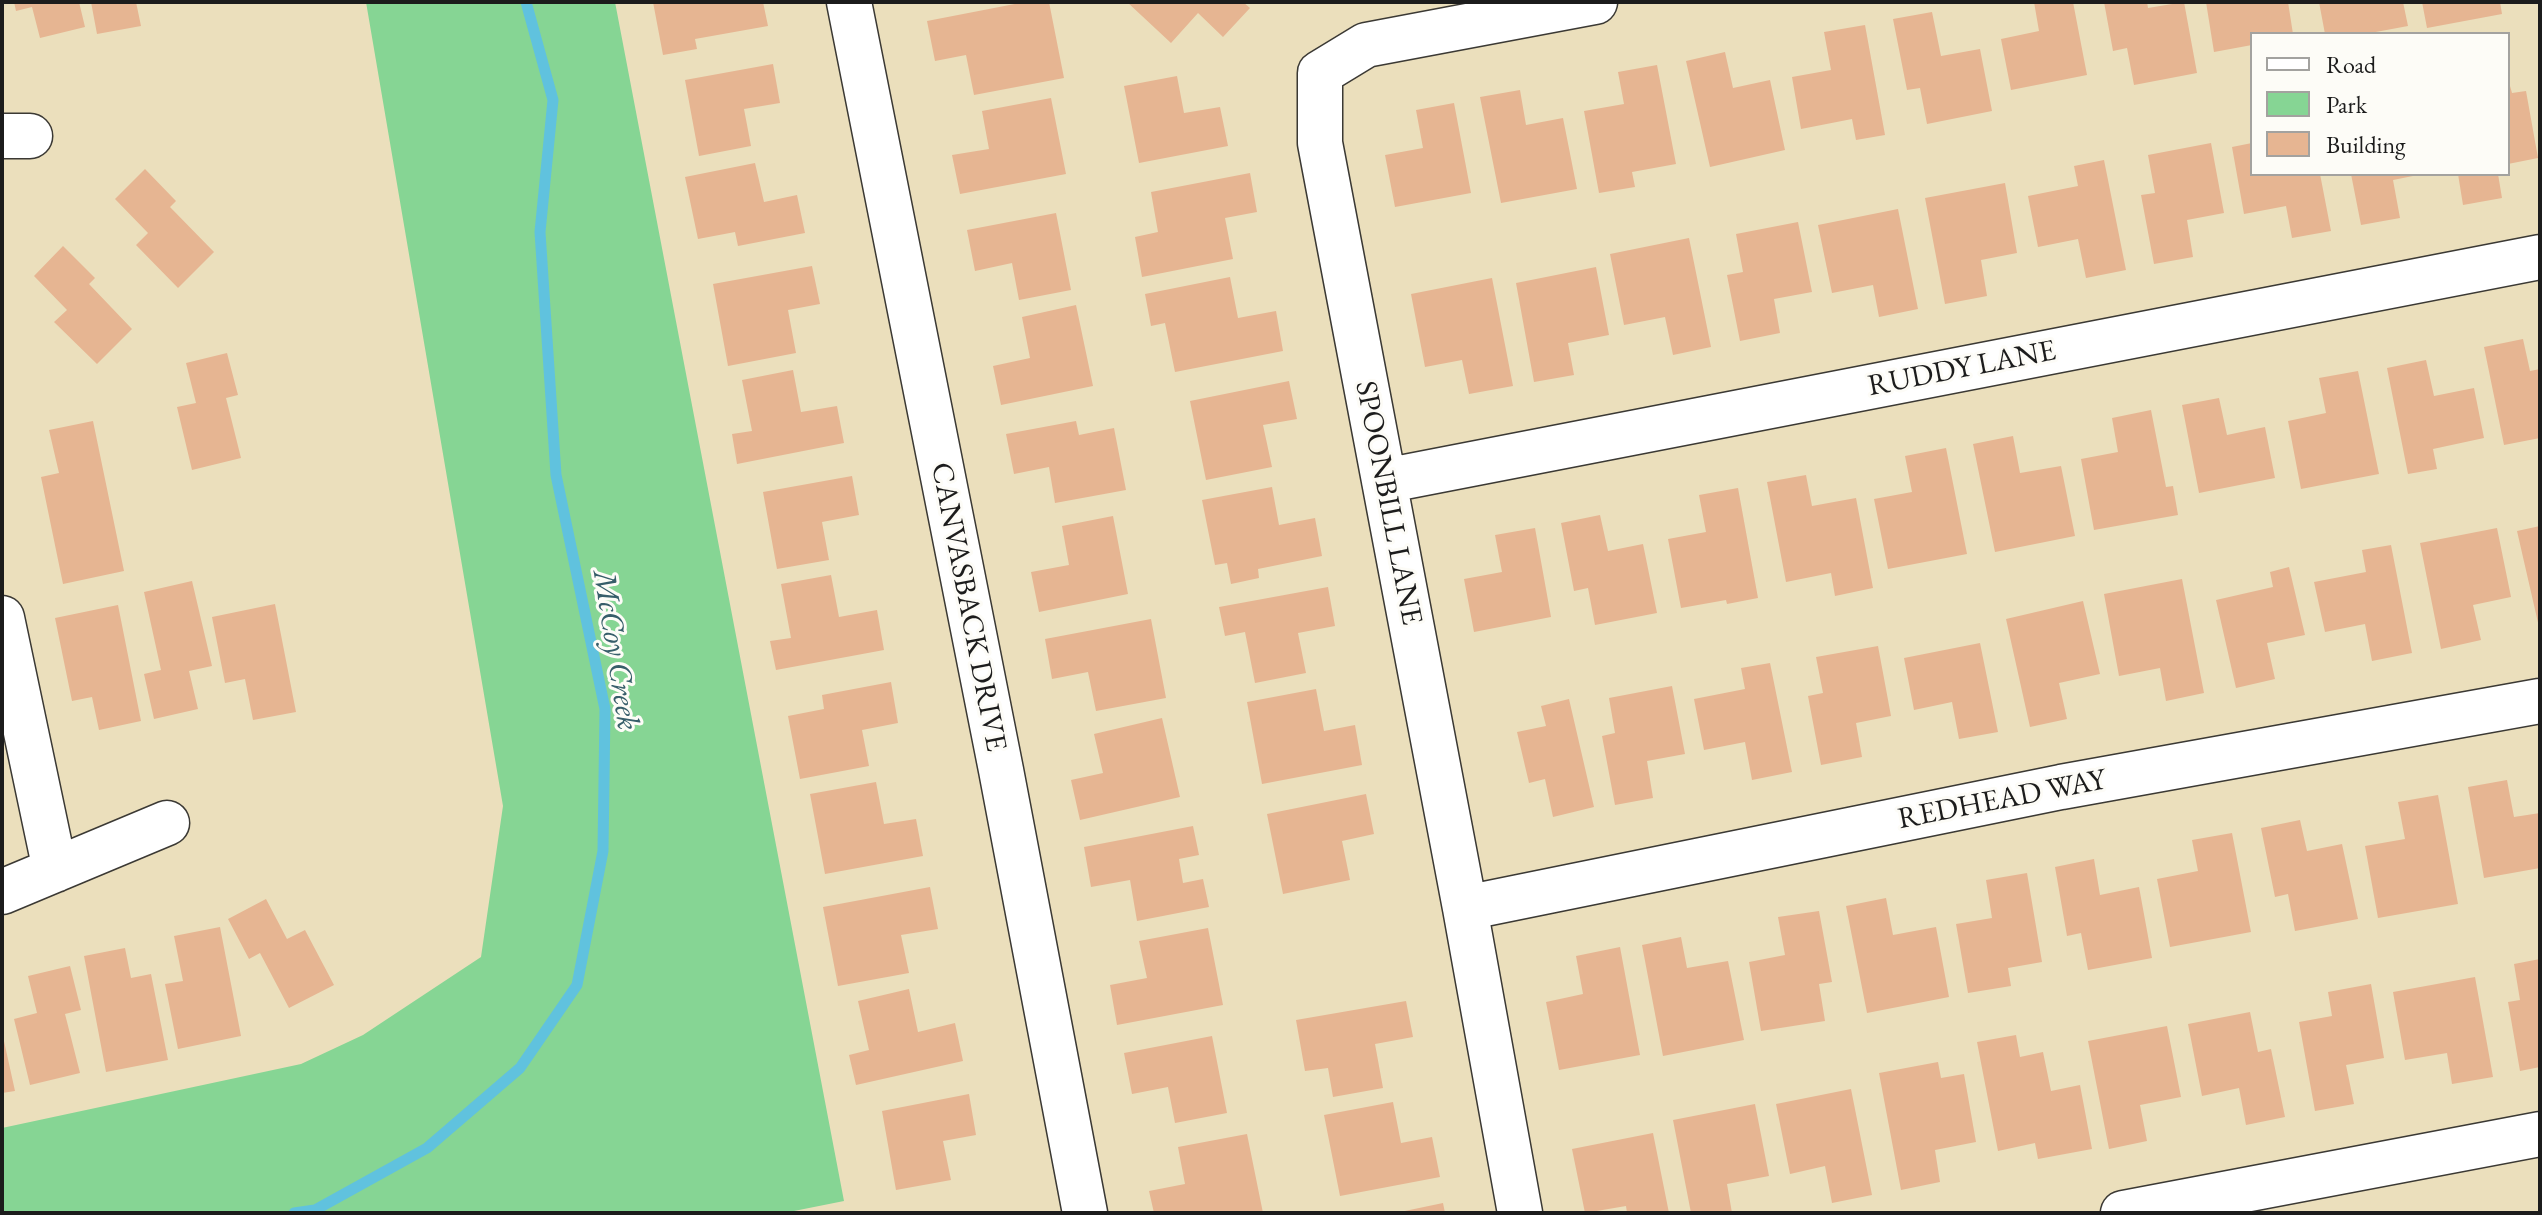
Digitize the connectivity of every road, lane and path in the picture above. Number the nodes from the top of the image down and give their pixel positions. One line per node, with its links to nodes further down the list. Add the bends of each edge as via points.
1 (849, 2): 12 (street, CANVASBACK DRIVE)
2 (1595, 2): 4 (street, SPOONBILL LANE, via 1366,45 1320,73 1320,143)
3 (2540, 257): 4 (street, RUDDY LANE)
4 (1384, 481): 10 (street, SPOONBILL LANE)
5 (2, 618): 8 (street)
6 (2540, 701): 10 (street, REDHEAD WAY, via 2061,787)
7 (167, 823): 8 (street)
8 (55, 870): 9 (street)
9 (2, 892)
10 (1465, 908): 13 (street, SPOONBILL LANE)
11 (2540, 1134): 14 (street)
12 (1085, 1213)
13 (1520, 1213)
14 (2123, 1213)

